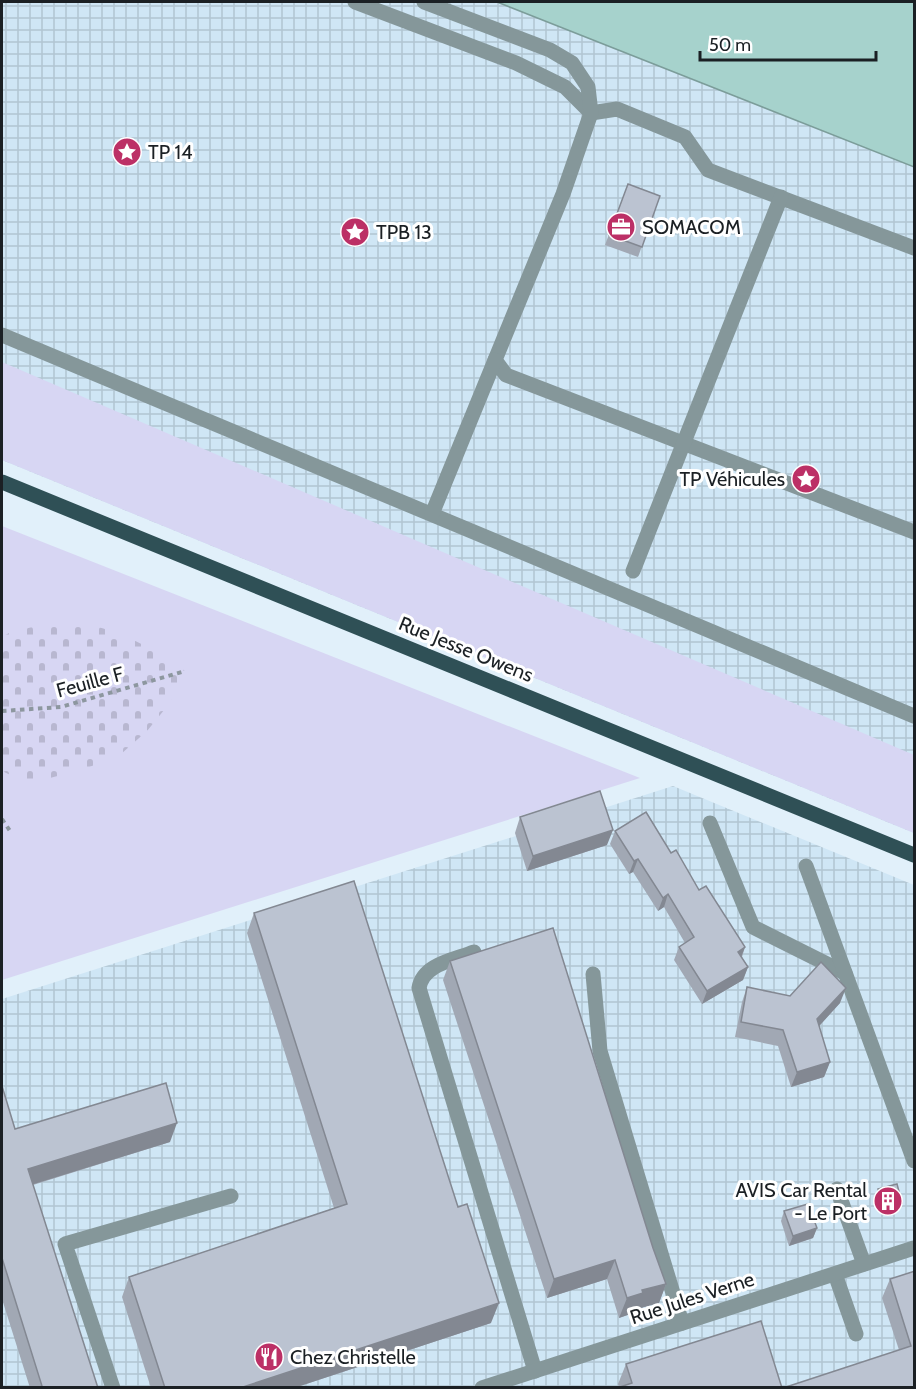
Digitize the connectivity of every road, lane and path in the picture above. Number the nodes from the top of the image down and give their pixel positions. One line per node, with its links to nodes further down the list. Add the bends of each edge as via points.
1 (355, 2): 3 (lane, via 516,63 565,87)
2 (424, 2): 3 (lane, via 550,50 572,63 588,87)
3 (591, 113): 4 (lane, via 617,109 685,137 708,170); 7 (lane, via 563,194)
4 (781, 197): 5 (lane); 8 (lane)
5 (915, 248)
6 (2, 334): 10 (lane)
7 (495, 360): 8 (lane, via 506,375); 10 (lane)
8 (684, 443): 11 (lane); 12 (lane)
9 (2, 482): 19 (main road, Rue Jesse Owens)
10 (432, 514): 15 (lane)
11 (915, 532)
12 (633, 571)
13 (185, 671): 14 (path, Feuille F, via 61,707)
14 (2, 711)
15 (915, 716)
16 (2, 819): 18 (path)
17 (710, 823): 22 (lane, via 753,927)
18 (10, 831)
19 (915, 855)
20 (806, 866): 22 (lane)
21 (474, 952): 32 (lane, via 432,968 421,979 419,988)
22 (845, 973): 24 (lane)
23 (593, 974): 30 (lane, via 600,1051)
24 (915, 1161)
25 (837, 1189): 28 (lane)
26 (231, 1196): 33 (lane, via 65,1244)
27 (915, 1248): 28 (lane, Rue Jules Verne)
28 (864, 1264): 29 (lane, Rue Jules Verne)
29 (835, 1274): 30 (lane, Rue Jules Verne); 31 (lane)
30 (682, 1323): 32 (lane, Rue Jules Verne)
31 (856, 1334)
32 (535, 1371): 34 (lane, Rue Jules Verne)
33 (114, 1388)
34 (482, 1388)

